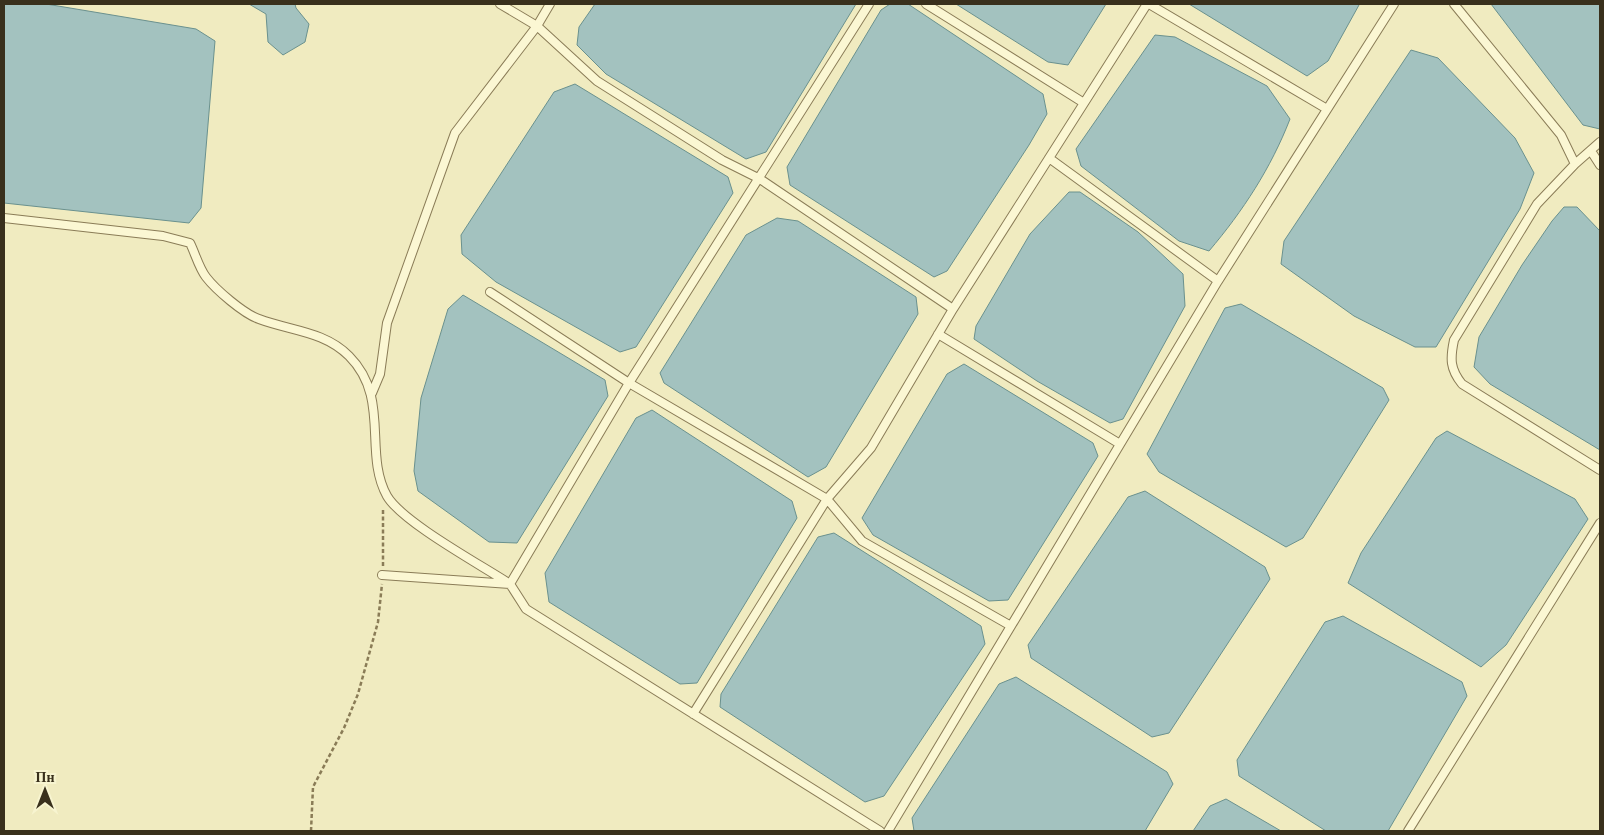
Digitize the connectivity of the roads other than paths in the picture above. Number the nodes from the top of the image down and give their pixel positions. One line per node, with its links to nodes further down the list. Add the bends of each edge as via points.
1 (500, 4): 8 (lane)
2 (550, 4): 8 (lane)
3 (869, 4): 16 (lane)
4 (926, 4): 9 (lane)
5 (1148, 4): 9 (lane); 10 (lane)
6 (1394, 4): 10 (lane)
7 (1454, 4): 14 (lane, via 1561,135)
8 (537, 26): 16 (lane, via 597,80 722,160); 23 (lane, via 454,134 390,316 378,380)
9 (1084, 103): 13 (lane)
10 (1327, 108): 18 (lane)
11 (1600, 142): 12 (lane)
12 (1590, 151): 14 (lane); 15 (lane)
13 (1049, 158): 18 (lane); 20 (lane)
14 (1575, 164): 25 (lane, via 1537,204 1454,340 1450,358 1453,372 1462,384)
15 (1600, 165)
16 (760, 179): 20 (lane); 22 (lane)
17 (4, 218): 23 (lane, via 163,236 190,243 206,277 243,310 261,320 313,334 335,345 356,364)
18 (1218, 281): 24 (lane)
19 (490, 292): 22 (lane)
20 (953, 309): 21 (lane)
21 (938, 334): 24 (lane); 26 (lane, via 871,448)
22 (629, 383): 26 (lane); 29 (lane)
23 (372, 393): 29 (lane, via 382,486 390,500 402,513)
24 (1120, 444): 30 (lane)
25 (1600, 470)
26 (828, 499): 30 (lane, via 862,541); 31 (lane)
27 (1600, 523): 34 (lane)
28 (382, 575): 29 (lane)
29 (510, 584): 31 (lane, via 526,608)
30 (1011, 626): 33 (lane)
31 (693, 714): 32 (lane)
32 (880, 831)
33 (888, 831)
34 (1408, 831)

